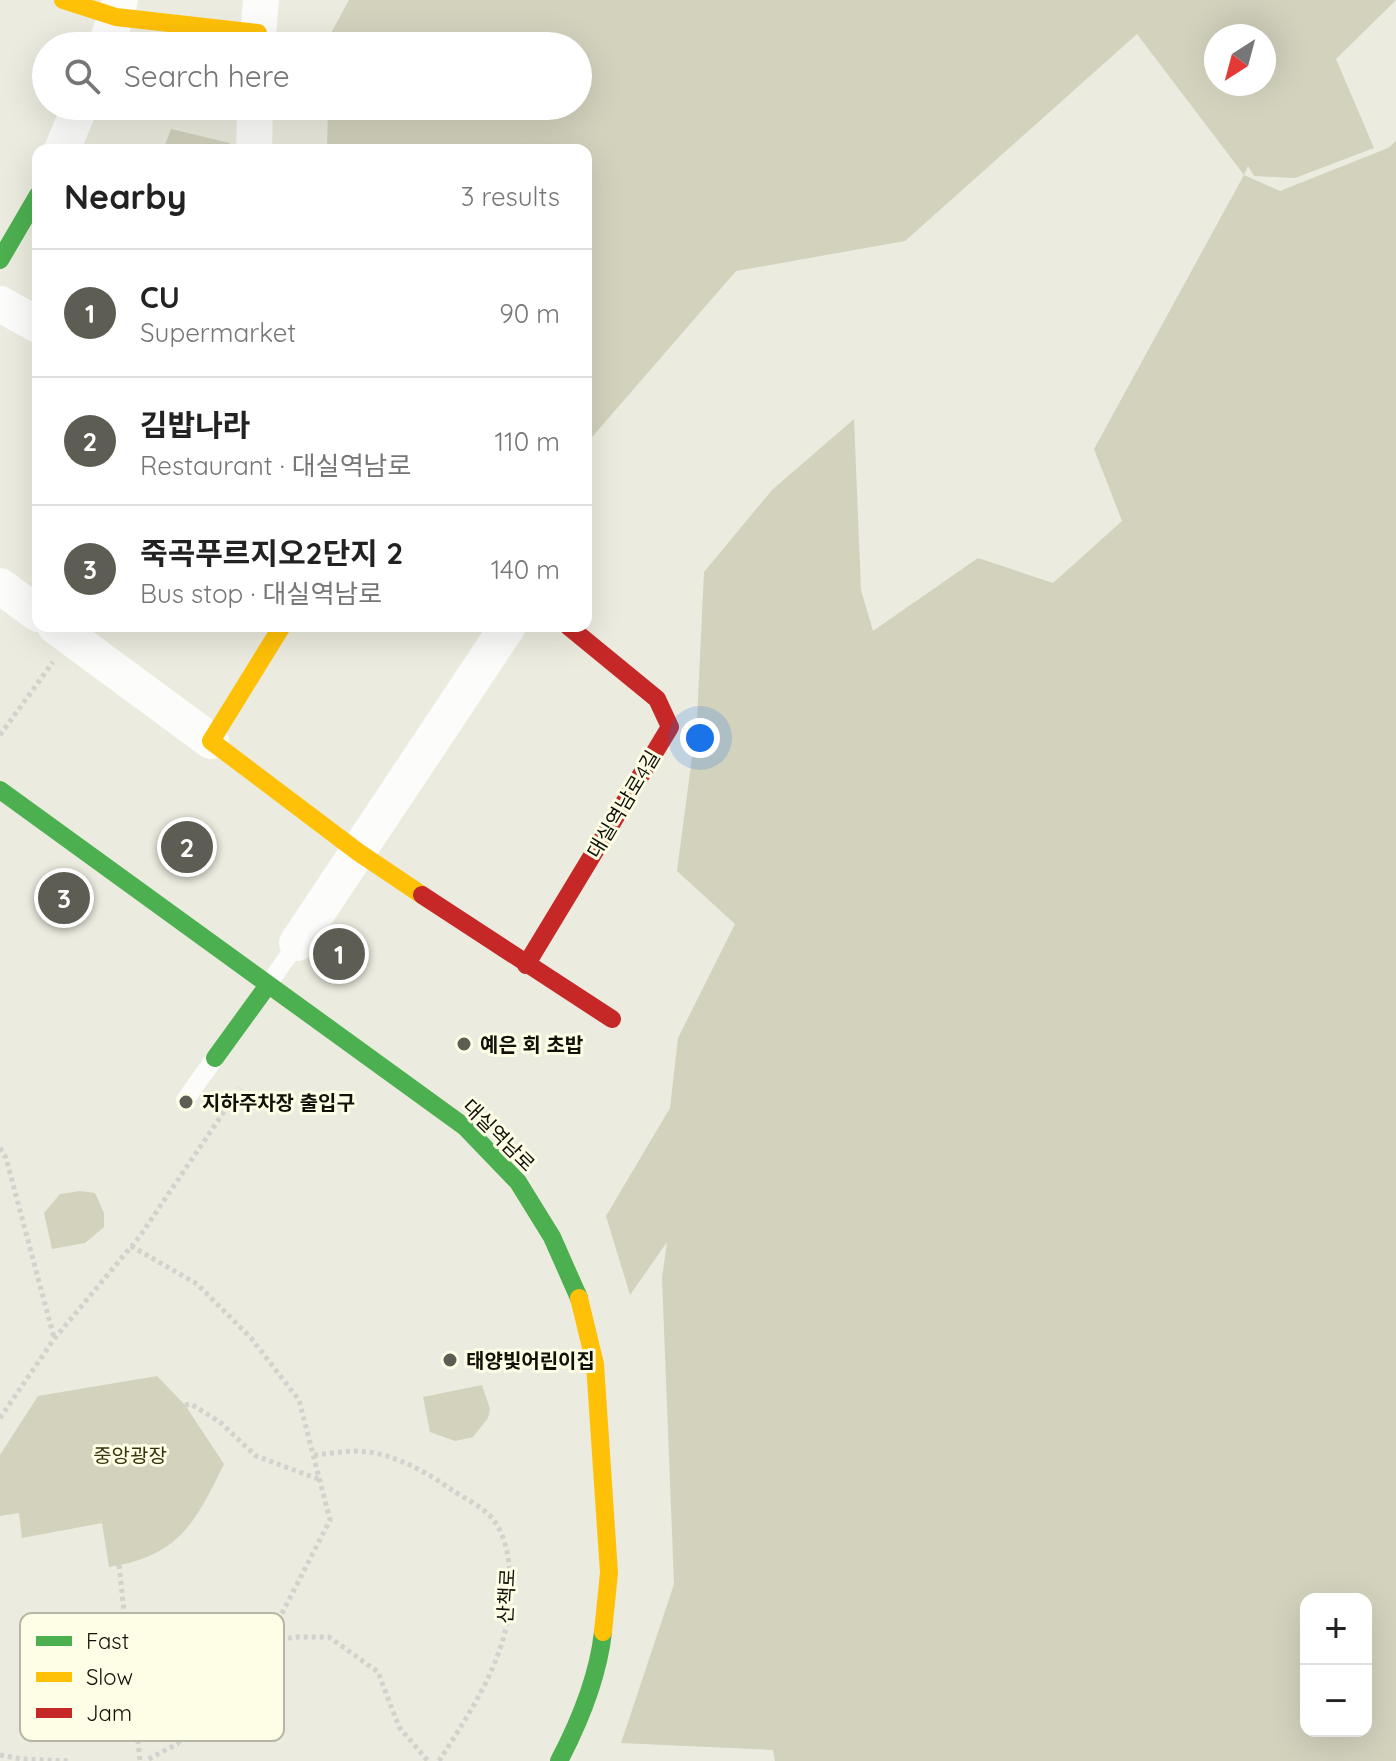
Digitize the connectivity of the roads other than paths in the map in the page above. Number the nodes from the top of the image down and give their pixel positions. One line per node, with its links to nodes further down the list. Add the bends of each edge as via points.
1 (63, 0): 2 (street)
2 (114, 21): 3 (street)
3 (259, 26)
4 (74, 120): 6 (street)
5 (255, 120): 7 (street)
6 (64, 144)
7 (254, 144)
8 (32, 205): 9 (street)
9 (0, 260)
10 (0, 304): 11 (street)
11 (32, 322)
12 (0, 586): 13 (street)
13 (32, 610)
14 (63, 632): 18 (street)
15 (278, 632): 18 (street)
16 (504, 632): 20 (street)
17 (575, 632): 22 (street, 대실역남로4길, via 657,699 670,727)
18 (211, 741): 20 (street)
19 (2, 795): 23 (street, 대실역남로)
20 (358, 852): 21 (street); 22 (street)
21 (297, 943): 23 (lane)
22 (526, 965): 24 (street)
23 (268, 985): 25 (street); 27 (street, 대실역남로, via 465,1127 518,1182 552,1237 579,1297 595,1364 609,1573 601,1647 580,1721)
24 (612, 1019)
25 (215, 1058): 26 (lane)
26 (185, 1100)
27 (559, 1761)

